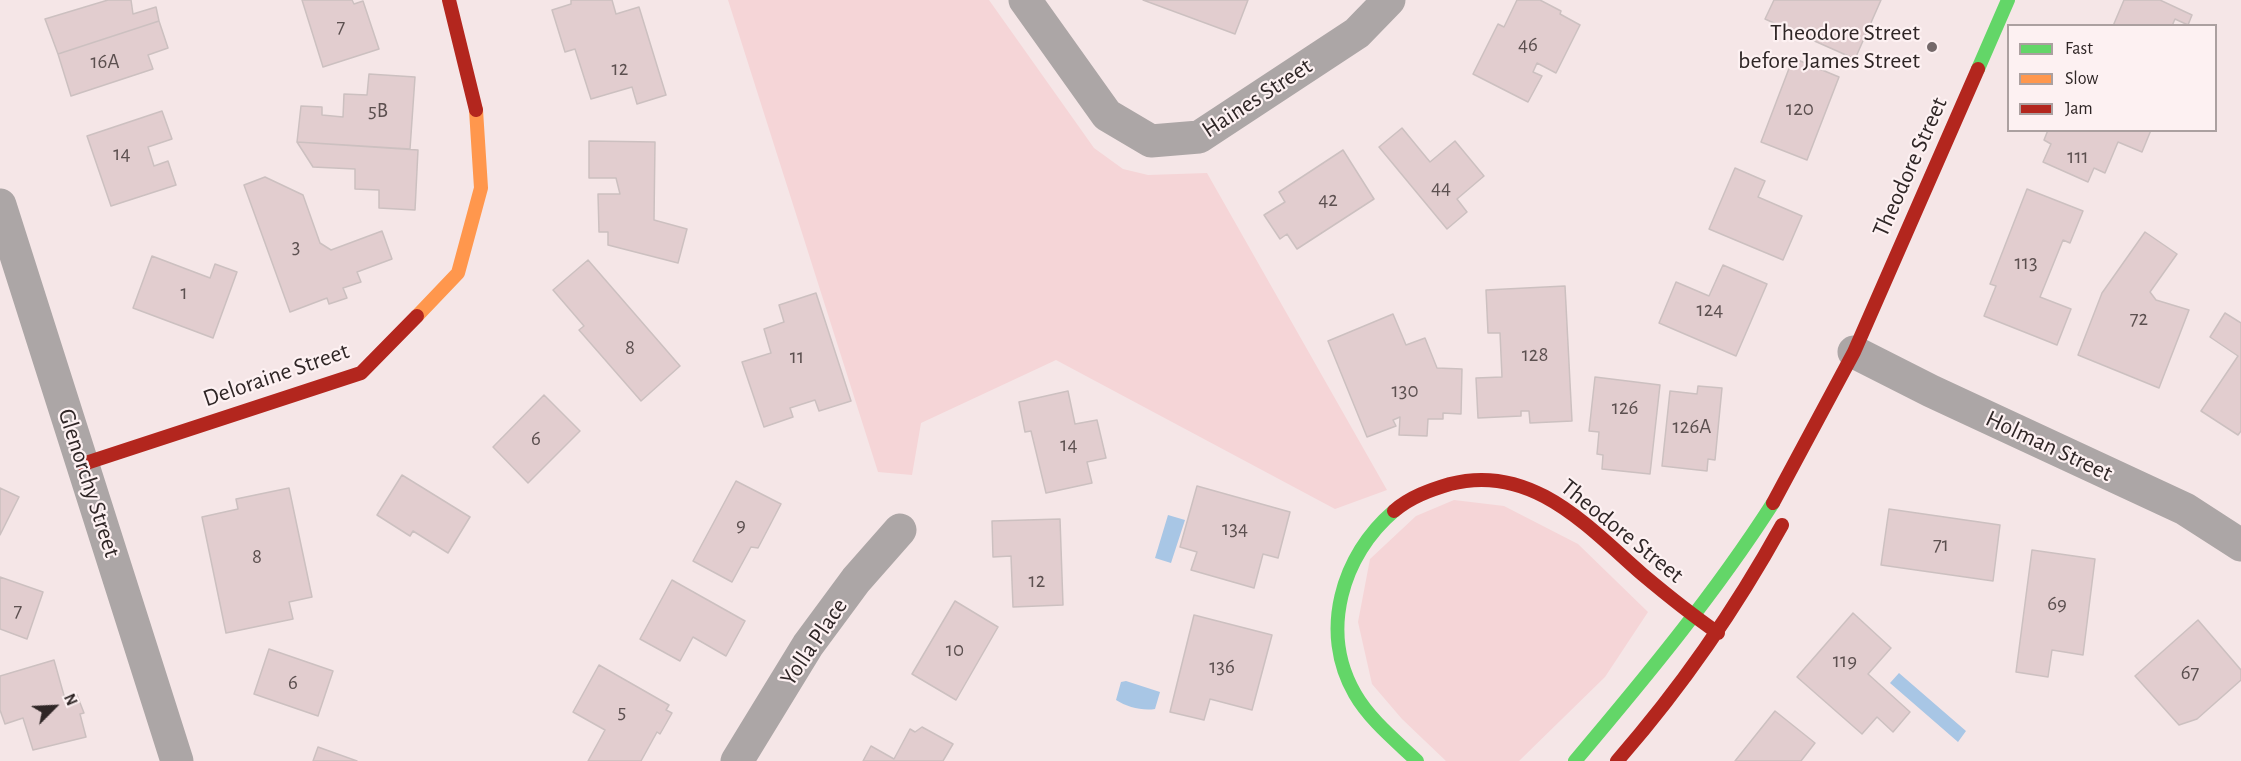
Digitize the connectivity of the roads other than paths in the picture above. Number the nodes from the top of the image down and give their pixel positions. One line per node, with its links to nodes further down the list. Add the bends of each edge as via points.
1 (449, 0): 8 (street, Deloraine Street, via 475,100 481,188 458,273 361,373)
2 (1025, 0): 3 (street, Haines Street, via 1107,115 1151,141 1199,137 1357,33)
3 (1389, 0)
4 (2008, 0): 6 (street, Theodore Street)
5 (0, 205): 8 (street, Glenorchy Street)
6 (1854, 352): 7 (street, Theodore Street); 11 (street, Holman Street, via 2185,509); 12 (street, Theodore Street, via 1776,498)
7 (1826, 434)
8 (83, 464): 15 (street, Glenorchy Street)
9 (1789, 513): 13 (street, Theodore Street)
10 (900, 530): 16 (street, Yolla Place, via 856,580 808,645)
11 (2241, 545)
12 (1693, 616): 13 (street); 14 (street, Theodore Street); 17 (street, Theodore Street, via 1569,512 1528,488 1504,480 1473,480 1412,496 1387,514 1365,539 1347,570 1337,627 1343,666 1353,691 1378,726)
13 (1718, 633): 14 (street, Theodore Street, via 1684,680)
14 (1623, 731): 18 (street, Theodore Street); 19 (street, Theodore Street)
15 (177, 761)
16 (737, 761)
17 (1417, 761)
18 (1575, 761)
19 (1617, 761)

